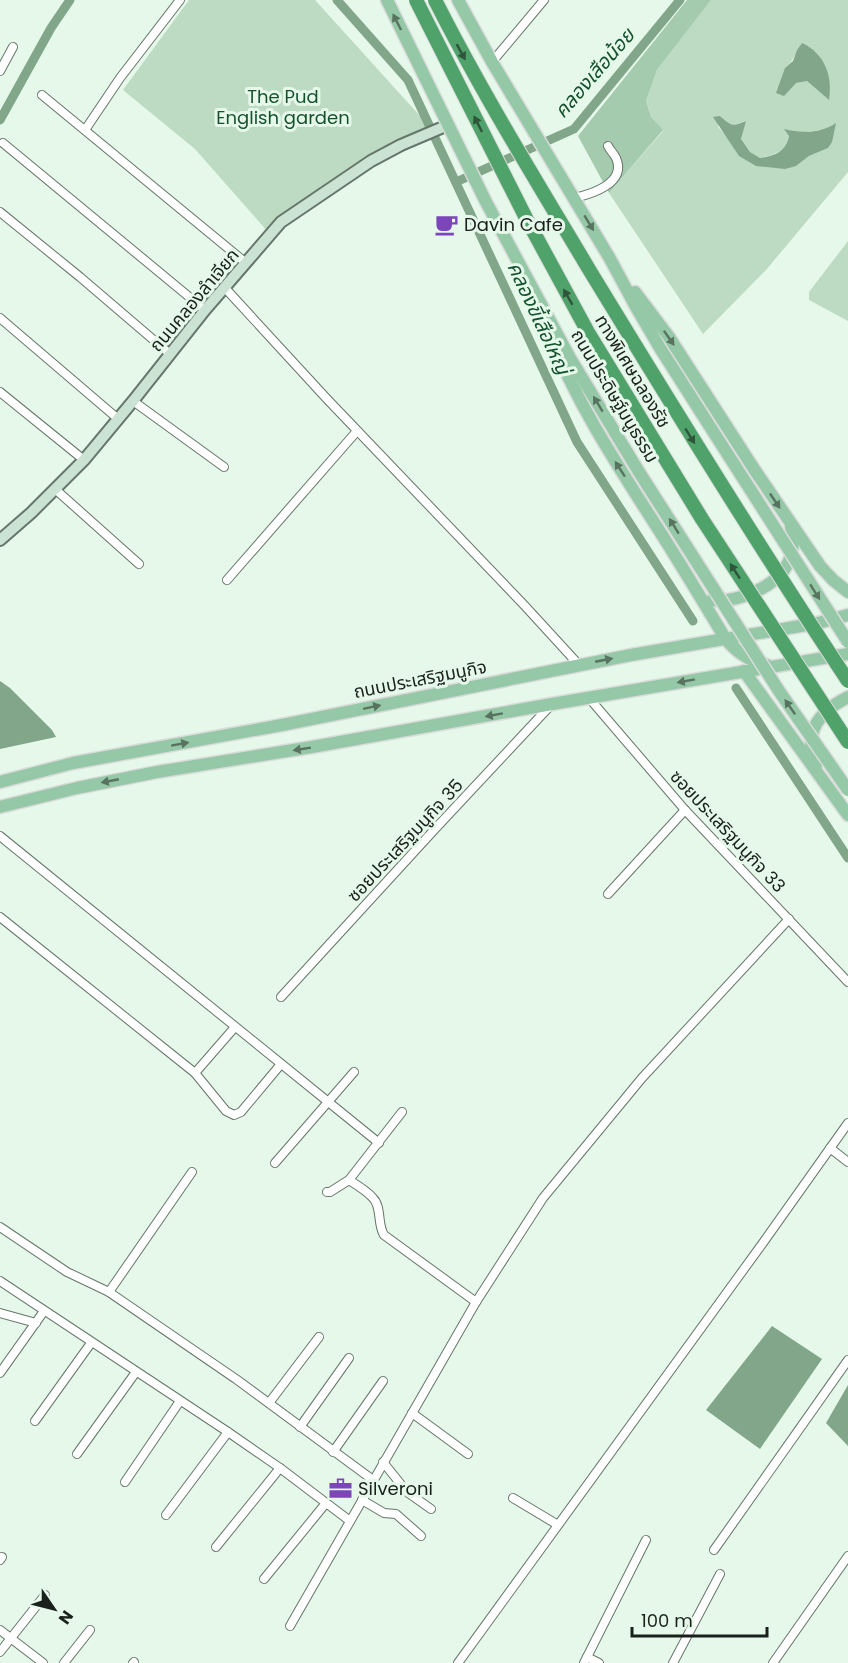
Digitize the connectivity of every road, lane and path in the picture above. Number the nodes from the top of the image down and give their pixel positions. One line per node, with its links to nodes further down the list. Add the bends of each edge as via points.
1 (180, 0): 12 (street)
2 (387, 0): 11 (main road, ถนนประดิษฐ์มนูธรรม, one-way to 2)
3 (416, 0): 49 (highway, ทางพิเศษฉลองรัช, one-way to 3, bridge, via 702,519 589,334)
4 (435, 0): 45 (highway, ทางพิเศษฉลองรัช, one-way to 45, bridge, via 512,140 652,373)
5 (458, 0): 8 (main road)
6 (544, 0): 8 (street)
7 (13, 47): 9 (street)
8 (492, 62): 15 (main road)
9 (0, 71)
10 (42, 95): 12 (street)
11 (437, 129): 18 (street, ถนนคลองลำเจียก, via 371,161 287,216); 19 (main road, ถนนประดิษฐ์มนูธรรม, via 469,168)
12 (85, 130): 18 (street)
13 (3, 143): 21 (street)
14 (608, 146): 15 (street, via 616,159 613,181 600,190)
15 (574, 198): 17 (main road, one-way to 17)
16 (0, 212): 23 (street)
17 (609, 257): 31 (main road, one-way to 31, via 669,337); 40 (main road, one-way to 40, bridge, via 654,338)
18 (246, 263): 20 (street, ถนนคลองลำเจียก)
19 (526, 277): 35 (main road, one-way to 19, via 614,461 561,362); 52 (main road, ถนนประดิษฐ์มนูธรรม, one-way to 19, bridge, via 779,691 639,472)
20 (225, 288): 21 (street, ถนนคลองลำเจียก); 27 (street)
21 (205, 310): 23 (street, ถนนคลองลำเจียก)
22 (0, 318): 26 (street)
23 (170, 354): 25 (street, ถนนคลองลำเจียก)
24 (0, 392): 28 (street)
25 (133, 401): 26 (street, ถนนคลองลำเจียก); 29 (street)
26 (117, 418): 28 (street, ถนนคลองลำเจียก)
27 (357, 431): 34 (street); 42 (street)
28 (84, 460): 30 (street, ถนนคลองลำเจียก)
29 (224, 467)
30 (55, 489): 32 (street, ถนนคลองลำเจียก); 33 (street)
31 (791, 525): 35 (main road, via 789,563 777,578 760,589 725,601 712,600); 36 (main road, via 820,566)
32 (1, 537)
33 (139, 564)
34 (226, 580)
35 (696, 590): 39 (main road)
36 (848, 592)
37 (848, 615): 38 (main road, ถนนประเสริฐมนูกิจ)
38 (818, 623): 39 (main road, ถนนประเสริฐมนูกิจ); 40 (main road)
39 (724, 638): 42 (main road, ถนนประเสริฐมนูกิจ, one-way to 39); 43 (main road, via 745,657)
40 (848, 640)
41 (848, 654): 43 (main road)
42 (579, 665): 51 (main road, ถนนประเสริฐมนูกิจ, one-way to 42, via 73,763)
43 (774, 667): 44 (main road)
44 (744, 671): 47 (main road, one-way to 47); 50 (main road)
45 (848, 681)
46 (848, 697): 50 (main road, via 819,717 813,730 812,756)
47 (589, 698): 48 (main road); 54 (street, ซอยประเสริฐมนูกิจ 33)
48 (552, 704): 53 (main road, one-way to 53, via 157,772); 61 (street, ซอยประเสริฐมนูกิจ 35)
49 (848, 742)
50 (821, 777): 55 (main road)
51 (0, 782)
52 (848, 790)
53 (0, 807)
54 (685, 810): 57 (street); 59 (street, ซอยประเสริฐมนูกิจ 33)
55 (848, 815)
56 (0, 836): 62 (street)
57 (608, 894)
58 (0, 917): 65 (street)
59 (789, 919): 60 (street, ซอยประเสริฐมนูกิจ 33); 79 (street, via 594,1135 543,1198)
60 (848, 982)
61 (281, 997)
62 (235, 1026): 63 (street); 65 (street)
63 (281, 1064): 65 (street, via 241,1112 234,1115 226,1111); 66 (street)
64 (354, 1072): 66 (street)
65 (195, 1073)
66 (328, 1102): 69 (street); 72 (street)
67 (402, 1112): 69 (street)
68 (848, 1123): 70 (street)
69 (379, 1143): 74 (street)
70 (830, 1148): 71 (street); 109 (street)
71 (848, 1162)
72 (275, 1163)
73 (192, 1172): 78 (street)
74 (349, 1180): 75 (street); 79 (street, via 374,1198 384,1235)
75 (327, 1192)
76 (0, 1227): 78 (street, via 67,1272)
77 (0, 1281): 80 (street)
78 (109, 1292): 91 (street)
79 (476, 1302): 92 (street)
80 (44, 1311): 82 (street); 84 (street)
81 (0, 1313): 82 (street)
82 (36, 1323): 88 (street)
83 (319, 1337): 91 (street)
84 (91, 1342): 87 (street); 93 (street)
85 (349, 1358): 94 (street)
86 (848, 1360): 113 (street)
87 (136, 1372): 90 (street); 97 (street)
88 (0, 1373)
89 (383, 1381): 96 (street)
90 (180, 1401): 95 (street); 102 (street)
91 (269, 1403): 94 (street)
92 (412, 1413): 98 (street); 99 (street)
93 (35, 1421)
94 (300, 1427): 96 (street)
95 (228, 1432): 100 (street); 107 (street)
96 (333, 1452): 101 (street)
97 (77, 1454)
98 (468, 1454)
99 (383, 1462): 101 (street); 106 (street, via 407,1492)
100 (280, 1468): 105 (street); 112 (street)
101 (373, 1480): 104 (street)
102 (125, 1482)
103 (513, 1498): 109 (street)
104 (362, 1500): 108 (street); 110 (street, via 384,1513 396,1514)
105 (326, 1503): 108 (street); 116 (street)
106 (432, 1509)
107 (166, 1515)
108 (350, 1521): 118 (street)
109 (558, 1525): 123 (street)
110 (421, 1536)
111 (646, 1540): 124 (street)
112 (216, 1547)
113 (714, 1550)
114 (848, 1556): 130 (street)
115 (720, 1574): 129 (street)
116 (264, 1579)
117 (45, 1595): 121 (street)
118 (290, 1626)
119 (0, 1630): 121 (street)
120 (90, 1630): 126 (street)
121 (10, 1638): 122 (street); 125 (street)
122 (0, 1652)
123 (461, 1660): 127 (street)
124 (586, 1660): 128 (street)
125 (43, 1663)
126 (64, 1663)
127 (472, 1663)
128 (599, 1663)
129 (673, 1663)
130 (772, 1663)

